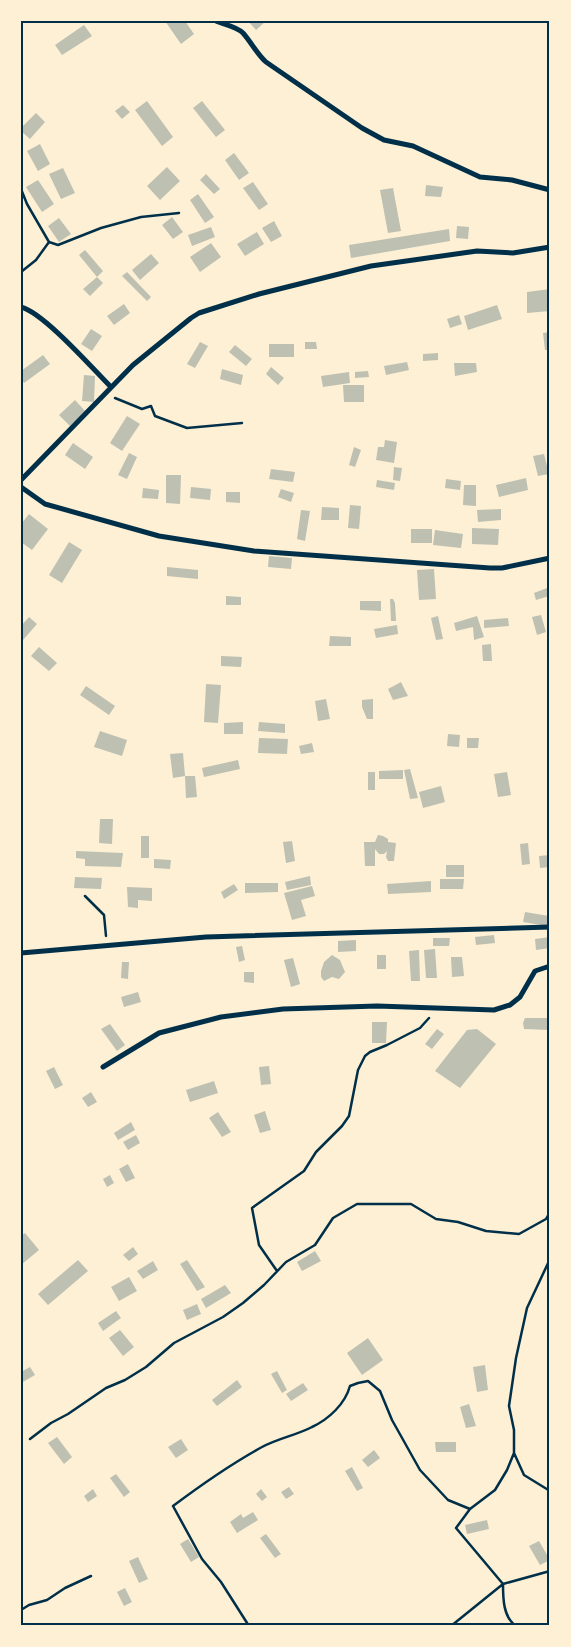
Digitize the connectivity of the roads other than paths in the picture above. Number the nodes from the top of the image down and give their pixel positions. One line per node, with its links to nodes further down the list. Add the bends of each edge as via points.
1 (216, 21): 2 (street, via 235,28 266,62 384,140 413,146 480,177 512,180)
2 (550, 190)
3 (550, 247): 5 (street, via 513,252 477,251 371,266 199,313 133,365)
4 (21, 307): 5 (street, via 34,312 50,326)
5 (111, 387): 6 (street)
6 (21, 480)
7 (21, 487): 8 (street, via 45,504 121,526 159,536 254,551 490,568)
8 (550, 558)
9 (550, 927): 10 (street, via 206,936)
10 (21, 953)
11 (550, 966): 12 (street, via 535,971 520,997 510,1005 494,1010 377,1006 284,1009 220,1017 159,1033)
12 (103, 1067)

